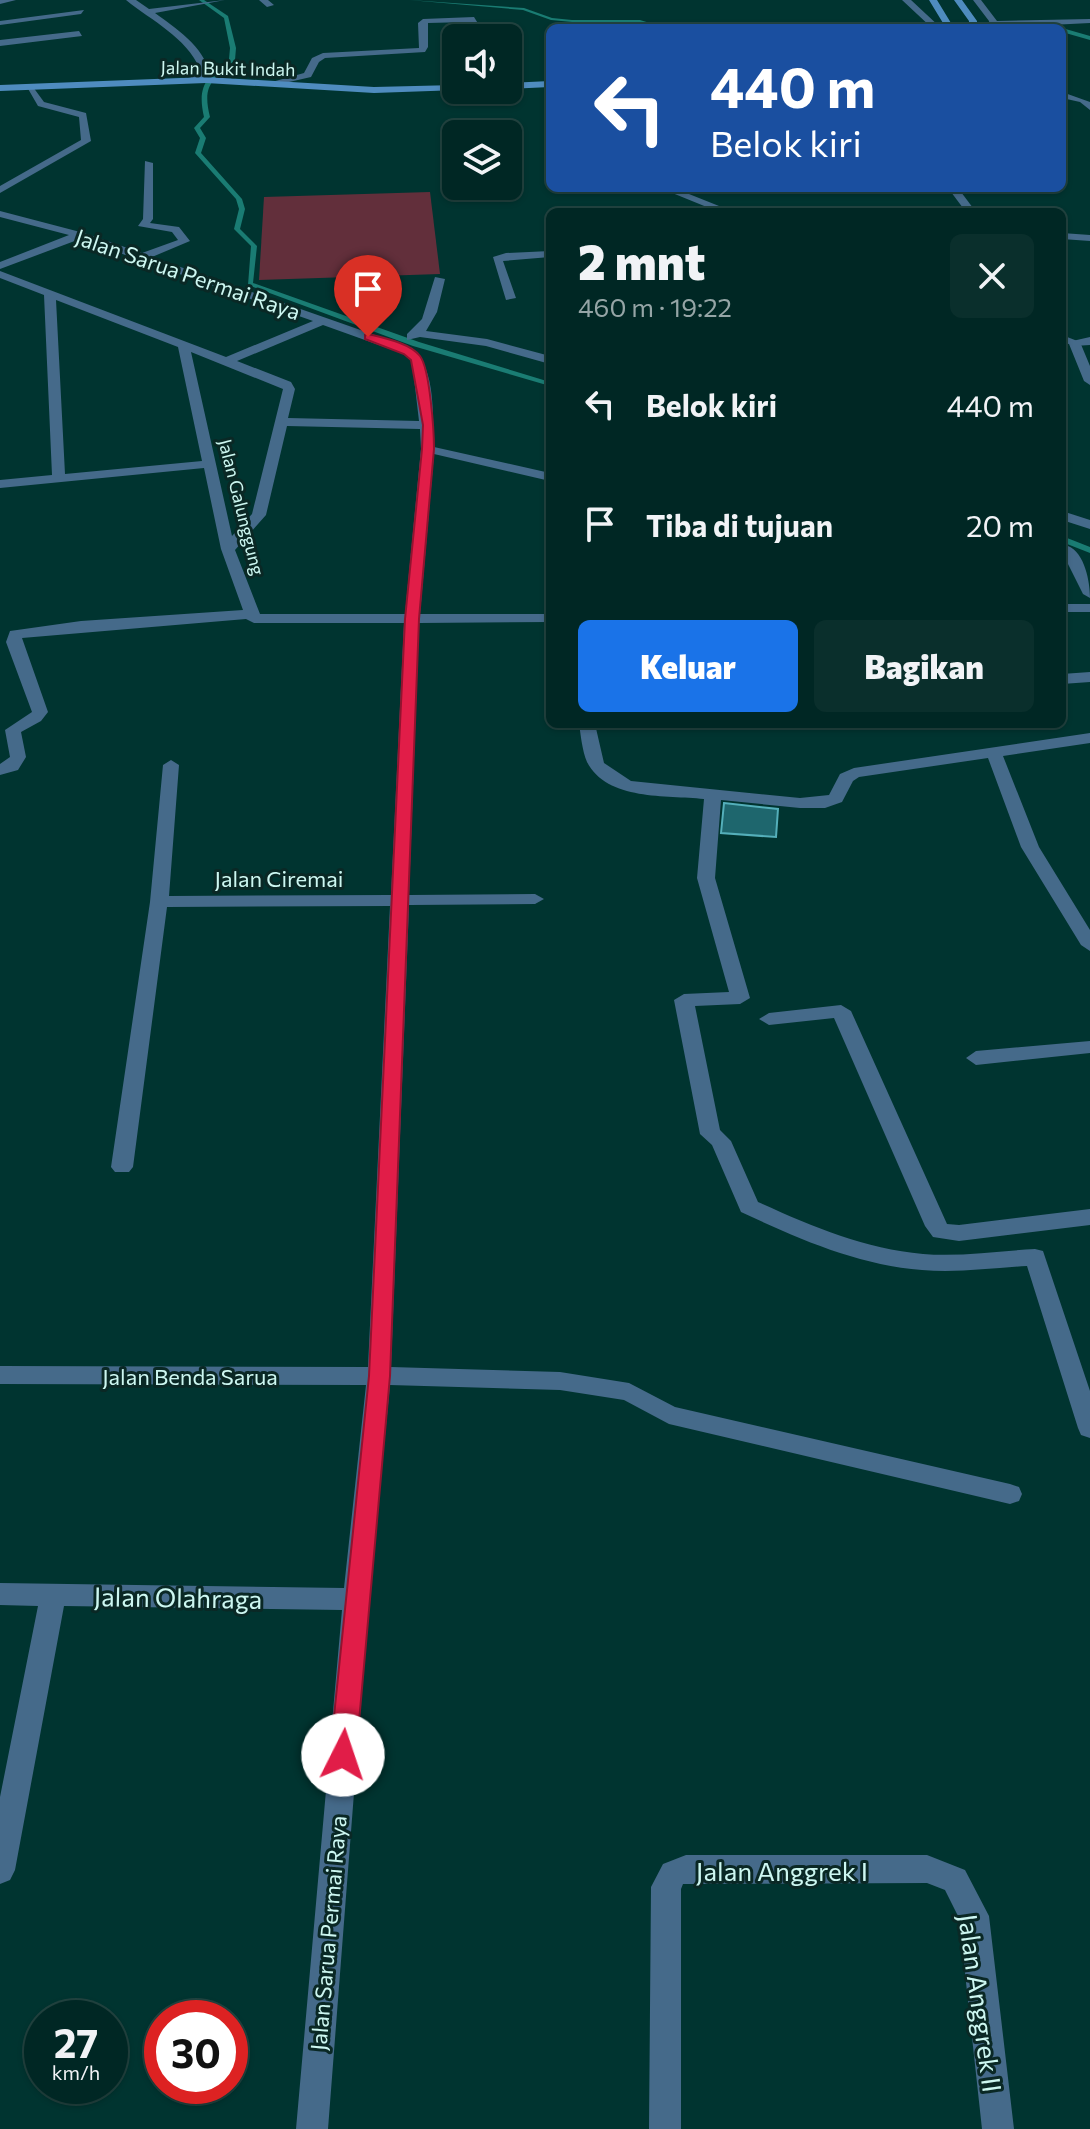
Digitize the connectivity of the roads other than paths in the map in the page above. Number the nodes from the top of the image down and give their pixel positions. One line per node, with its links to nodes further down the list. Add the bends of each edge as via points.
1 (12, 0): 8 (street)
2 (130, 0): 9 (street)
3 (906, 0): 14 (street)
4 (933, 0): 15 (main road)
5 (958, 0): 16 (main road)
6 (977, 0): 17 (street)
7 (217, 1): 9 (street)
8 (0, 2)
9 (150, 11): 21 (street, via 204,65)
10 (81, 12): 12 (street)
11 (1090, 21): 18 (street)
12 (0, 23)
13 (474, 24): 22 (street, via 471,19 426,21 422,50 323,56 308,75)
14 (933, 24)
15 (948, 24)
16 (973, 24)
17 (993, 24)
18 (1032, 24)
19 (79, 34): 20 (street)
20 (0, 43)
21 (192, 81): 22 (main road, Jalan Bukit Indah); 27 (main road, Jalan Bukit Indah)
22 (276, 82): 26 (main road, Jalan Bukit Indah, via 374,90)
23 (546, 84): 24 (main road)
24 (522, 85)
25 (0, 88): 27 (main road, Jalan Bukit Indah)
26 (442, 88)
27 (30, 89): 31 (street, via 36,102 83,115 86,141)
28 (1066, 96): 29 (street)
29 (1088, 101)
30 (148, 163): 39 (street, via 148,219 143,226 175,229 185,241)
31 (0, 190)
32 (676, 192): 33 (street)
33 (718, 208)
34 (0, 214): 35 (street, Jalan Sarua Permai Raya)
35 (80, 235): 39 (street, Jalan Sarua Permai Raya); 40 (street)
36 (1066, 236): 37 (street)
37 (1090, 238)
38 (546, 254): 43 (street, via 497,259)
39 (141, 257): 44 (street, Jalan Sarua Permai Raya)
40 (1, 273): 42 (street)
41 (439, 279): 45 (street, via 429,320)
42 (50, 292): 48 (street); 57 (street)
43 (510, 298)
44 (323, 321): 45 (street, Jalan Sarua Permai Raya); 50 (street)
45 (405, 339): 49 (street, via 487,343); 53 (street, Jalan Sarua Permai Raya, via 417,359)
46 (1068, 341): 47 (street); 51 (street)
47 (1090, 341)
48 (183, 343): 50 (street); 55 (street, Jalan Galunggung)
49 (546, 359)
50 (228, 361): 52 (street, via 287,385)
51 (1090, 381)
52 (281, 422): 53 (street); 61 (street, via 259,515)
53 (428, 425): 54 (street, Jalan Sarua Permai Raya)
54 (428, 449): 56 (street); 68 (street, Jalan Sarua Permai Raya)
55 (209, 464): 57 (street); 61 (street, Jalan Galunggung)
56 (546, 476)
57 (59, 479): 58 (street)
58 (0, 484)
59 (1066, 516): 60 (street)
60 (1090, 525)
61 (228, 549): 66 (street, Jalan Galunggung)
62 (1068, 550): 63 (street)
63 (1090, 594)
64 (1066, 608): 65 (street)
65 (1090, 608)
66 (251, 614): 68 (street, via 262,621); 75 (street, via 15,634 40,712 13,730 18,757)
67 (546, 618): 68 (street)
68 (412, 619): 79 (street, Jalan Sarua Permai Raya)
69 (1090, 677): 70 (street)
70 (1066, 679)
71 (588, 728): 76 (street, via 593,759 603,775 627,786)
72 (1090, 738): 73 (street)
73 (994, 753): 76 (street, via 854,773 836,798 825,803); 80 (street, via 1030,847)
74 (171, 765): 78 (street)
75 (0, 770)
76 (713, 795): 88 (street, via 706,878 740,998 684,1000 710,1134 721,1141 749,1207 863,1252 924,1262 1035,1257)
77 (535, 899): 79 (street, Jalan Ciremai)
78 (159, 902): 79 (street, Jalan Ciremai); 84 (street)
79 (399, 902): 87 (street, Jalan Sarua Permai Raya)
80 (1090, 945)
81 (769, 1019): 85 (street, via 841,1011 941,1231)
82 (1090, 1047): 83 (street)
83 (976, 1058)
84 (122, 1167)
85 (1090, 1217)
86 (0, 1375): 87 (street, Jalan Benda Sarua)
87 (379, 1376): 89 (street, Jalan Benda Sarua, via 592,1385 629,1392 669,1415); 92 (street, Jalan Sarua Permai Raya)
88 (1090, 1428)
89 (1010, 1494)
90 (0, 1594): 91 (street, Jalan Olahraga)
91 (53, 1596): 92 (street, Jalan Olahraga); 93 (street)
92 (356, 1599): 95 (street, Jalan Sarua Permai Raya)
93 (0, 1870)
94 (955, 1880): 96 (street, Jalan Anggrek I, via 927,1869 686,1869 673,1874 666,1887); 97 (street, Jalan Anggrek II, via 974,1916)
95 (312, 2129)
96 (665, 2129)
97 (998, 2129)

